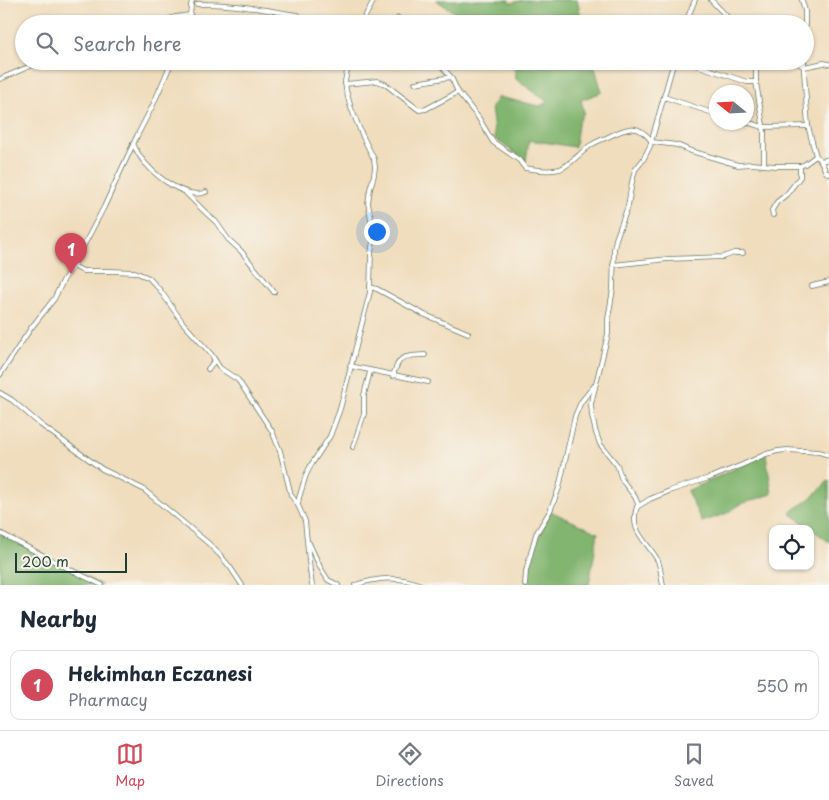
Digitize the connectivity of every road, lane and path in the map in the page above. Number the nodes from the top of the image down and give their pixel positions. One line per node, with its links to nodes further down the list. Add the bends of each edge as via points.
1 (192, 0): 8 (street)
2 (374, 0): 10 (street)
3 (694, 0): 11 (street)
4 (711, 0): 12 (street)
5 (802, 0): 13 (street)
6 (216, 2): 7 (street); 9 (street)
7 (197, 4)
8 (190, 15)
9 (298, 15)
10 (366, 15)
11 (688, 15)
12 (725, 15)
13 (805, 15)
14 (829, 64): 15 (street)
15 (814, 65)
16 (21, 70): 25 (street)
17 (168, 70): 36 (street)
18 (347, 70): 28 (street)
19 (446, 70): 24 (street)
20 (672, 70): 30 (street)
21 (711, 70): 26 (street)
22 (756, 70): 26 (street)
23 (804, 70): 33 (street)
24 (452, 76): 27 (street); 29 (street)
25 (0, 79)
26 (756, 82): 34 (street)
27 (415, 83)
28 (345, 84): 29 (street, via 377,81 419,110); 51 (street, via 351,108 374,159 368,203 374,235)
29 (458, 92): 35 (street, via 492,142 519,160 525,168 562,169 591,145 633,128 641,130)
30 (664, 97): 31 (street); 35 (street)
31 (709, 112)
32 (754, 124): 34 (street)
33 (808, 126): 34 (street); 37 (street)
34 (763, 127): 40 (street)
35 (652, 142): 40 (street, via 677,145 738,164); 47 (street, via 635,170 614,249)
36 (132, 144): 43 (street, via 156,175); 48 (street)
37 (816, 156): 39 (street); 41 (street)
38 (829, 159): 39 (street)
39 (821, 161): 42 (street)
40 (764, 165): 41 (street)
41 (800, 166): 45 (street, via 800,177 777,202)
42 (829, 174)
43 (186, 192): 44 (street); 52 (street, via 216,222)
44 (206, 192)
45 (773, 215)
46 (743, 253): 47 (street)
47 (613, 265): 62 (street, via 608,334)
48 (73, 266): 55 (street, via 83,270 135,272 149,278); 59 (street, via 54,299)
49 (829, 282): 50 (street)
50 (812, 286)
51 (370, 287): 53 (street); 56 (street)
52 (274, 292)
53 (468, 333)
54 (426, 356): 60 (street, via 406,356 396,364)
55 (215, 360): 57 (street); 66 (street, via 220,368 238,380 272,431 291,495)
56 (350, 366): 58 (street); 66 (street, via 330,436 306,475)
57 (208, 369)
58 (370, 372): 60 (street); 64 (street, via 364,395 364,414)
59 (0, 375)
60 (393, 376): 61 (street)
61 (428, 382)
62 (595, 384): 67 (street, via 590,404 596,434 617,465 622,480 636,497); 76 (street, via 575,416 559,488 536,534)
63 (0, 393): 71 (street, via 102,469 149,494 214,549)
64 (353, 447)
65 (829, 455): 67 (street, via 778,450 672,490)
66 (298, 505): 69 (street, via 305,521)
67 (637, 507): 77 (street, via 636,528 658,562)
68 (0, 533): 70 (street)
69 (307, 538): 72 (street); 73 (street, via 324,574)
70 (102, 585)
71 (242, 585)
72 (312, 585)
73 (338, 585)
74 (355, 585): 75 (street, via 371,580 395,579)
75 (422, 585)
76 (525, 585)
77 (663, 585)

